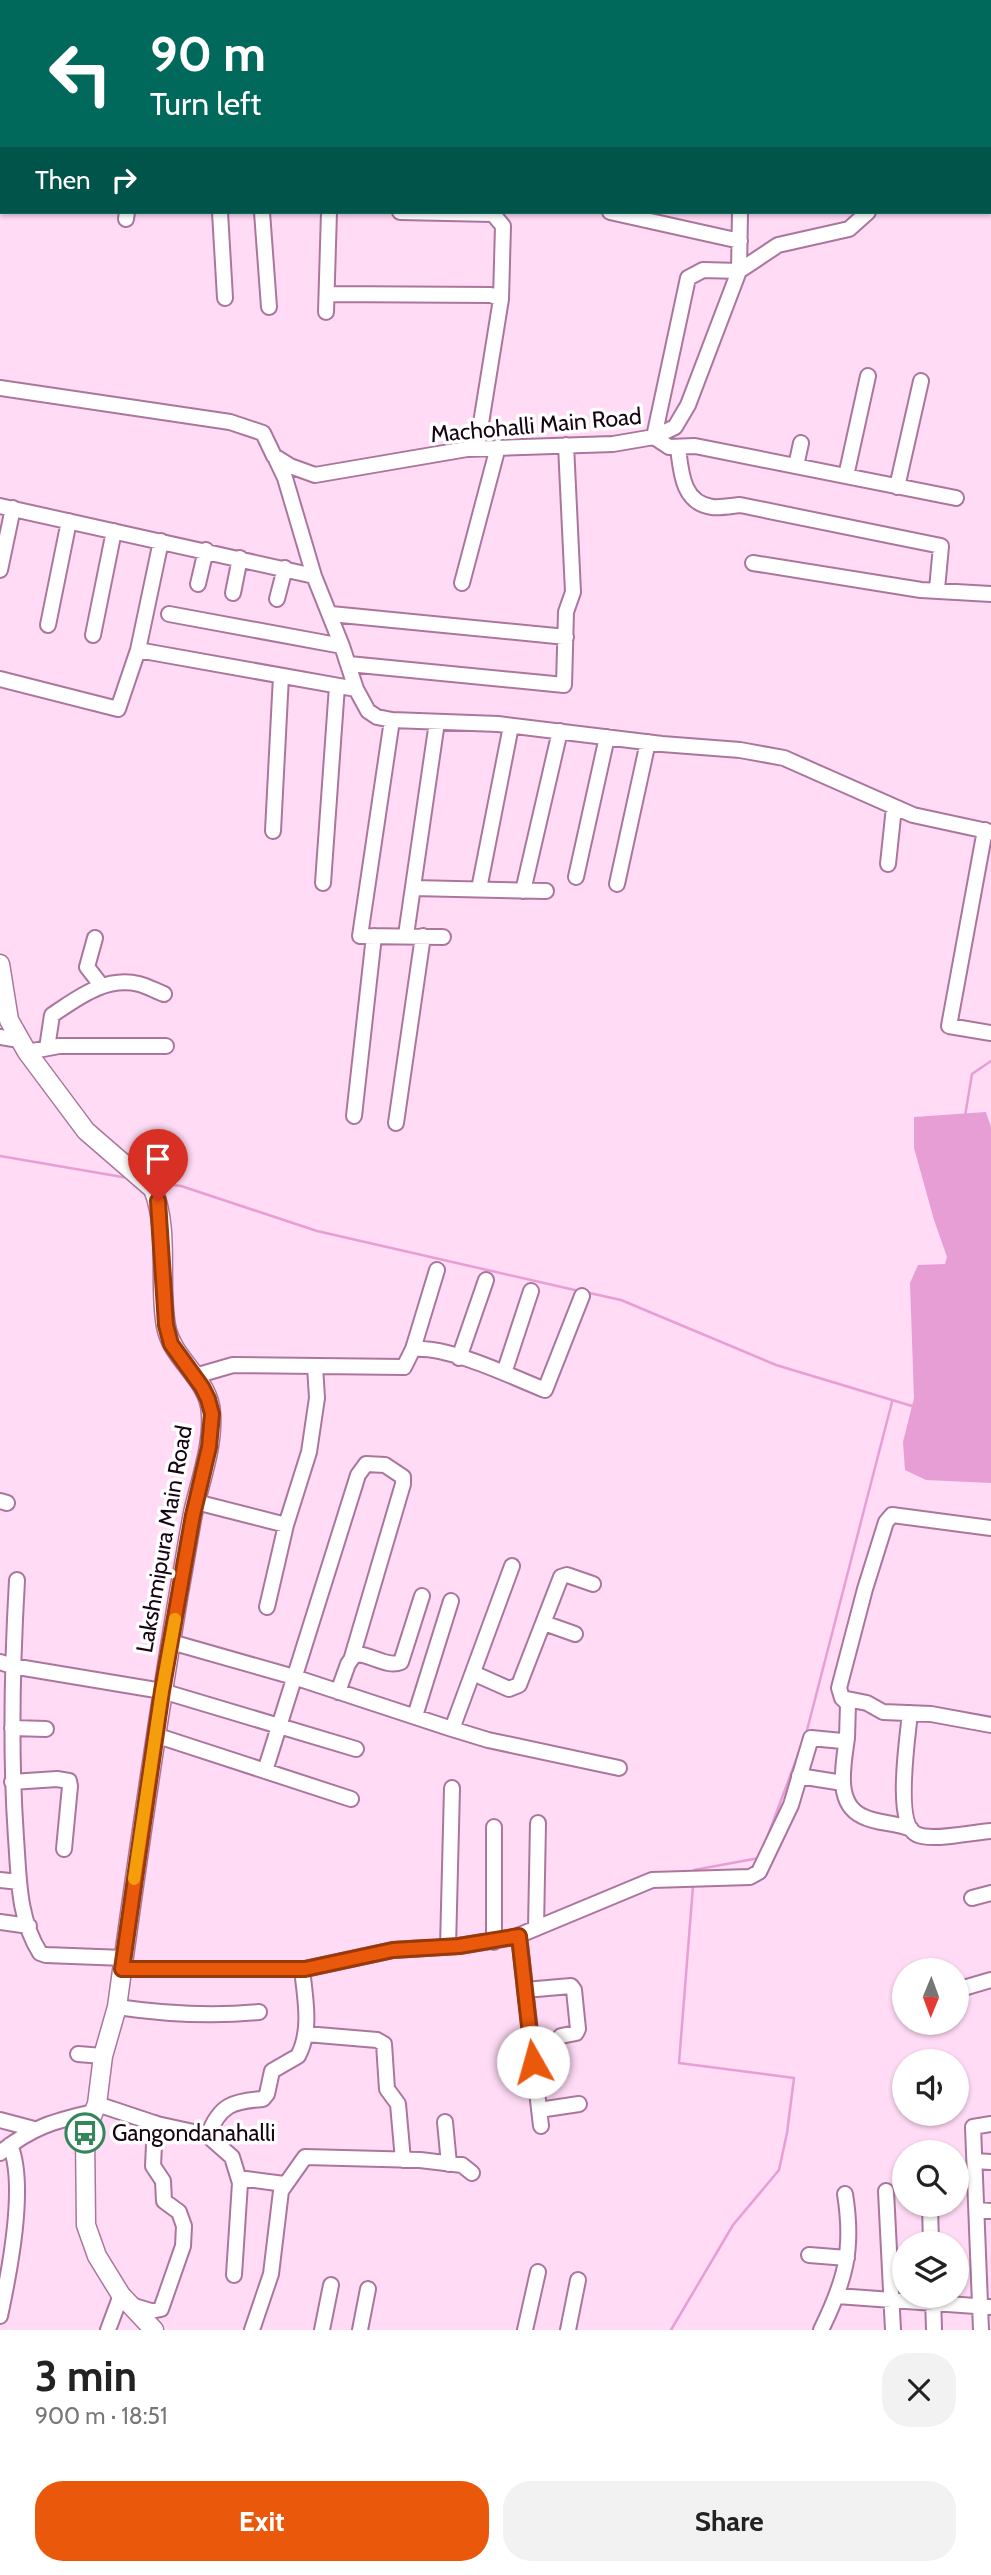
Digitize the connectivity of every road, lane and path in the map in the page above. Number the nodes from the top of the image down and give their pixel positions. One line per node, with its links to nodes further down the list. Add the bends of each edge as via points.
1 (220, 214): 11 (street)
2 (262, 214): 13 (street)
3 (329, 214): 10 (street)
4 (493, 214): 12 (street, via 503,226)
5 (619, 214): 8 (street)
6 (740, 214): 8 (street)
7 (867, 214): 9 (street, via 849,229 778,245)
8 (740, 241): 9 (street)
9 (739, 271): 18 (street, via 688,405 675,428); 18 (street, Machohalli Main Road, via 703,270 688,278)
10 (327, 294): 12 (street, via 491,295); 14 (street)
11 (225, 298)
12 (501, 299): 22 (street)
13 (269, 307)
14 (326, 312)
15 (868, 376): 26 (street)
16 (921, 381): 27 (street)
17 (0, 388): 24 (street, Machohalli Main Road, via 230,422 262,433)
18 (654, 438): 20 (street, Machohalli Main Road); 23 (street)
19 (801, 443): 25 (street)
20 (566, 445): 21 (street, Machohalli Main Road); 49 (street, via 573,592 566,612)
21 (498, 447): 22 (street, Machohalli Main Road); 39 (street)
22 (477, 448): 24 (street, Machohalli Main Road, via 315,475)
23 (678, 448): 25 (street, via 695,446); 41 (street, via 683,484 693,498 710,507 740,505 941,546)
24 (274, 456): 38 (street)
25 (796, 466): 26 (street)
26 (846, 476): 27 (street)
27 (897, 487): 28 (street)
28 (956, 498)
29 (6, 507): 30 (street); 37 (street)
30 (69, 521): 31 (street); 47 (street)
31 (114, 531): 32 (street); 48 (street)
32 (160, 541): 33 (street); 51 (street)
33 (206, 550): 34 (street); 40 (street)
34 (240, 558): 36 (street); 42 (street)
35 (753, 563): 41 (street)
36 (285, 569): 38 (street); 44 (street)
37 (0, 570)
38 (314, 576): 46 (street)
39 (462, 583)
40 (198, 584)
41 (937, 589): 43 (street)
42 (233, 593)
43 (991, 594)
44 (277, 599)
45 (169, 614): 50 (street)
46 (331, 614): 49 (street); 50 (street)
47 (48, 625)
48 (93, 635)
49 (566, 637): 52 (street, via 565,685)
50 (342, 646): 52 (street)
51 (138, 650): 53 (street); 54 (street, via 118,709)
52 (349, 664): 56 (street)
53 (281, 676): 55 (street); 64 (street)
54 (0, 679)
55 (337, 686): 56 (street); 68 (street)
56 (356, 690): 57 (street, via 368,712)
57 (393, 720): 58 (street); 75 (street, via 360,936)
58 (438, 722): 59 (street); 70 (street)
59 (511, 726): 60 (street); 71 (street)
60 (559, 732): 61 (street); 72 (street)
61 (607, 737): 62 (street); 67 (street)
62 (648, 742): 63 (street, via 784,758); 69 (street)
63 (894, 807): 65 (street); 66 (street)
64 (272, 831)
65 (988, 831): 82 (street, via 949,1026)
66 (888, 863)
67 (576, 877)
68 (323, 883)
69 (617, 884)
70 (413, 888): 71 (street); 74 (street)
71 (479, 890): 72 (street)
72 (523, 891): 73 (street)
73 (546, 891)
74 (406, 935): 75 (street); 76 (street)
75 (374, 936): 87 (street)
76 (423, 936): 77 (street); 88 (street)
77 (443, 937)
78 (95, 938): 80 (street, via 88,967)
79 (0, 964): 84 (main road, Lakshmipura Main Road, via 6,1007)
80 (102, 985): 81 (street, via 139,984); 86 (street, via 52,1015)
81 (164, 994)
82 (991, 1033)
83 (0, 1037): 84 (street)
84 (23, 1046): 86 (street); 97 (main road, Lakshmipura Main Road, via 86,1131 153,1189 158,1201 166,1325 171,1344)
85 (166, 1046): 86 (street)
86 (47, 1048)
87 (354, 1116)
88 (396, 1123)
89 (437, 1270): 93 (street)
90 (486, 1280): 94 (street)
91 (531, 1291): 96 (street)
92 (582, 1296): 96 (street, via 545,1390)
93 (413, 1349): 94 (street, via 427,1348); 95 (street, via 404,1367)
94 (459, 1358): 96 (street)
95 (315, 1366): 97 (street, via 233,1365); 99 (street, via 317,1398 309,1452)
96 (504, 1373)
97 (195, 1376): 98 (main road, Lakshmipura Main Road, via 212,1414)
98 (196, 1502): 99 (street); 109 (main road, Lakshmipura Main Road)
99 (286, 1525): 106 (street)
100 (991, 1528): 116 (street, via 892,1516 886,1522 839,1688)
101 (512, 1566): 112 (street)
102 (17, 1580): 111 (street)
103 (593, 1584): 107 (street, via 563,1574)
104 (422, 1596): 110 (street, via 401,1662 389,1663 364,1654)
105 (451, 1601): 118 (street)
106 (267, 1607)
107 (544, 1623): 108 (street); 112 (street, via 519,1685 509,1689)
108 (575, 1634)
109 (171, 1643): 113 (street); 114 (main road, Lakshmipura Main Road)
110 (352, 1657): 113 (street, via 403,1485 403,1477 385,1465 366,1464 358,1475); 115 (street)
111 (6, 1664): 114 (street); 121 (street)
112 (473, 1673): 123 (street)
113 (293, 1677): 115 (street); 120 (street)
114 (162, 1691): 120 (street); 124 (main road, Lakshmipura Main Road)
115 (338, 1692): 118 (street)
116 (842, 1698): 117 (street, via 883,1712); 125 (street, via 848,1704)
117 (910, 1713): 119 (street); 136 (street, via 904,1786)
118 (415, 1716): 123 (street)
119 (991, 1725)
120 (279, 1726): 126 (street); 128 (street)
121 (12, 1728): 122 (street); 131 (street)
122 (46, 1729)
123 (453, 1729): 127 (street)
124 (155, 1735): 128 (street); 149 (main road, Lakshmipura Main Road)
125 (847, 1738): 129 (street, via 811,1738); 130 (street)
126 (355, 1749)
127 (619, 1768)
128 (265, 1771): 133 (street)
129 (799, 1776): 130 (street); 145 (street, via 791,1805 759,1872 750,1877 652,1880)
130 (843, 1783): 136 (street, via 849,1805 862,1816)
131 (8, 1788): 138 (street, via 69,1781); 140 (street)
132 (452, 1788): 148 (street)
133 (351, 1799)
134 (538, 1823): 145 (street)
135 (494, 1828): 147 (street)
136 (911, 1829): 137 (street, via 919,1836)
137 (991, 1830)
138 (65, 1849)
139 (0, 1880): 140 (street)
140 (19, 1882): 144 (street)
141 (991, 1893): 142 (street)
142 (972, 1898)
143 (0, 1922): 144 (street)
144 (29, 1926): 149 (street, via 40,1953)
145 (536, 1928): 146 (street)
146 (519, 1936): 147 (street); 153 (street)
147 (494, 1941): 148 (street)
148 (448, 1947): 150 (street, via 393,1950)
149 (123, 1964): 150 (street); 154 (main road, Lakshmipura Main Road)
150 (302, 1969): 156 (street)
151 (991, 1980): 152 (street)
152 (970, 1986)
153 (525, 1990): 157 (street, via 571,1986 578,2029); 162 (street)
154 (117, 2007): 155 (street, via 190,2015); 159 (main road, Lakshmipura Main Road)
155 (259, 2012)
156 (306, 2034): 169 (street, via 298,2056 272,2071 263,2099 224,2109); 171 (street, via 384,2044 387,2089 398,2105)
157 (561, 2036)
158 (79, 2054): 159 (street)
159 (103, 2056): 161 (main road, Lakshmipura Main Road)
160 (579, 2104): 162 (street)
161 (95, 2108): 165 (street); 168 (street); 191 (main road, Lakshmipura Main Road, via 85,2133 86,2225 97,2256)
162 (539, 2110): 167 (street)
163 (0, 2120): 168 (street)
164 (445, 2122): 174 (street)
165 (155, 2123): 169 (street); 191 (street, via 153,2166 163,2181 164,2201 181,2217 183,2246 161,2309 152,2311)
166 (991, 2124): 172 (street, via 973,2127)
167 (541, 2126)
168 (34, 2129): 170 (street)
169 (208, 2136): 176 (street, via 232,2157)
170 (5, 2149): 194 (street, via 14,2152 16,2191 14,2239)
171 (403, 2160): 174 (street); 177 (street, via 305,2157)
172 (975, 2161): 173 (street); 180 (street)
173 (991, 2162)
174 (449, 2164): 175 (street, via 462,2165)
175 (472, 2173)
176 (239, 2178): 177 (street); 185 (street)
177 (284, 2184): 197 (street, via 271,2274)
178 (886, 2190): 190 (street)
179 (845, 2194): 182 (street)
180 (984, 2210): 183 (street)
181 (809, 2255): 182 (street)
182 (847, 2258): 189 (street)
183 (985, 2267): 192 (street)
184 (538, 2272): 200 (street)
185 (234, 2275)
186 (578, 2280): 201 (street)
187 (331, 2285): 198 (street)
188 (368, 2289): 199 (street)
189 (837, 2296): 190 (street); 202 (street)
190 (891, 2299): 203 (street)
191 (125, 2300): 195 (street); 196 (main road, Lakshmipura Main Road)
192 (986, 2306): 205 (street)
193 (933, 2308): 204 (street)
194 (0, 2316)
195 (108, 2330)
196 (154, 2330)
197 (252, 2330)
198 (322, 2330)
199 (360, 2330)
200 (525, 2330)
201 (568, 2330)
202 (821, 2330)
203 (892, 2330)
204 (934, 2330)
205 (981, 2330)

